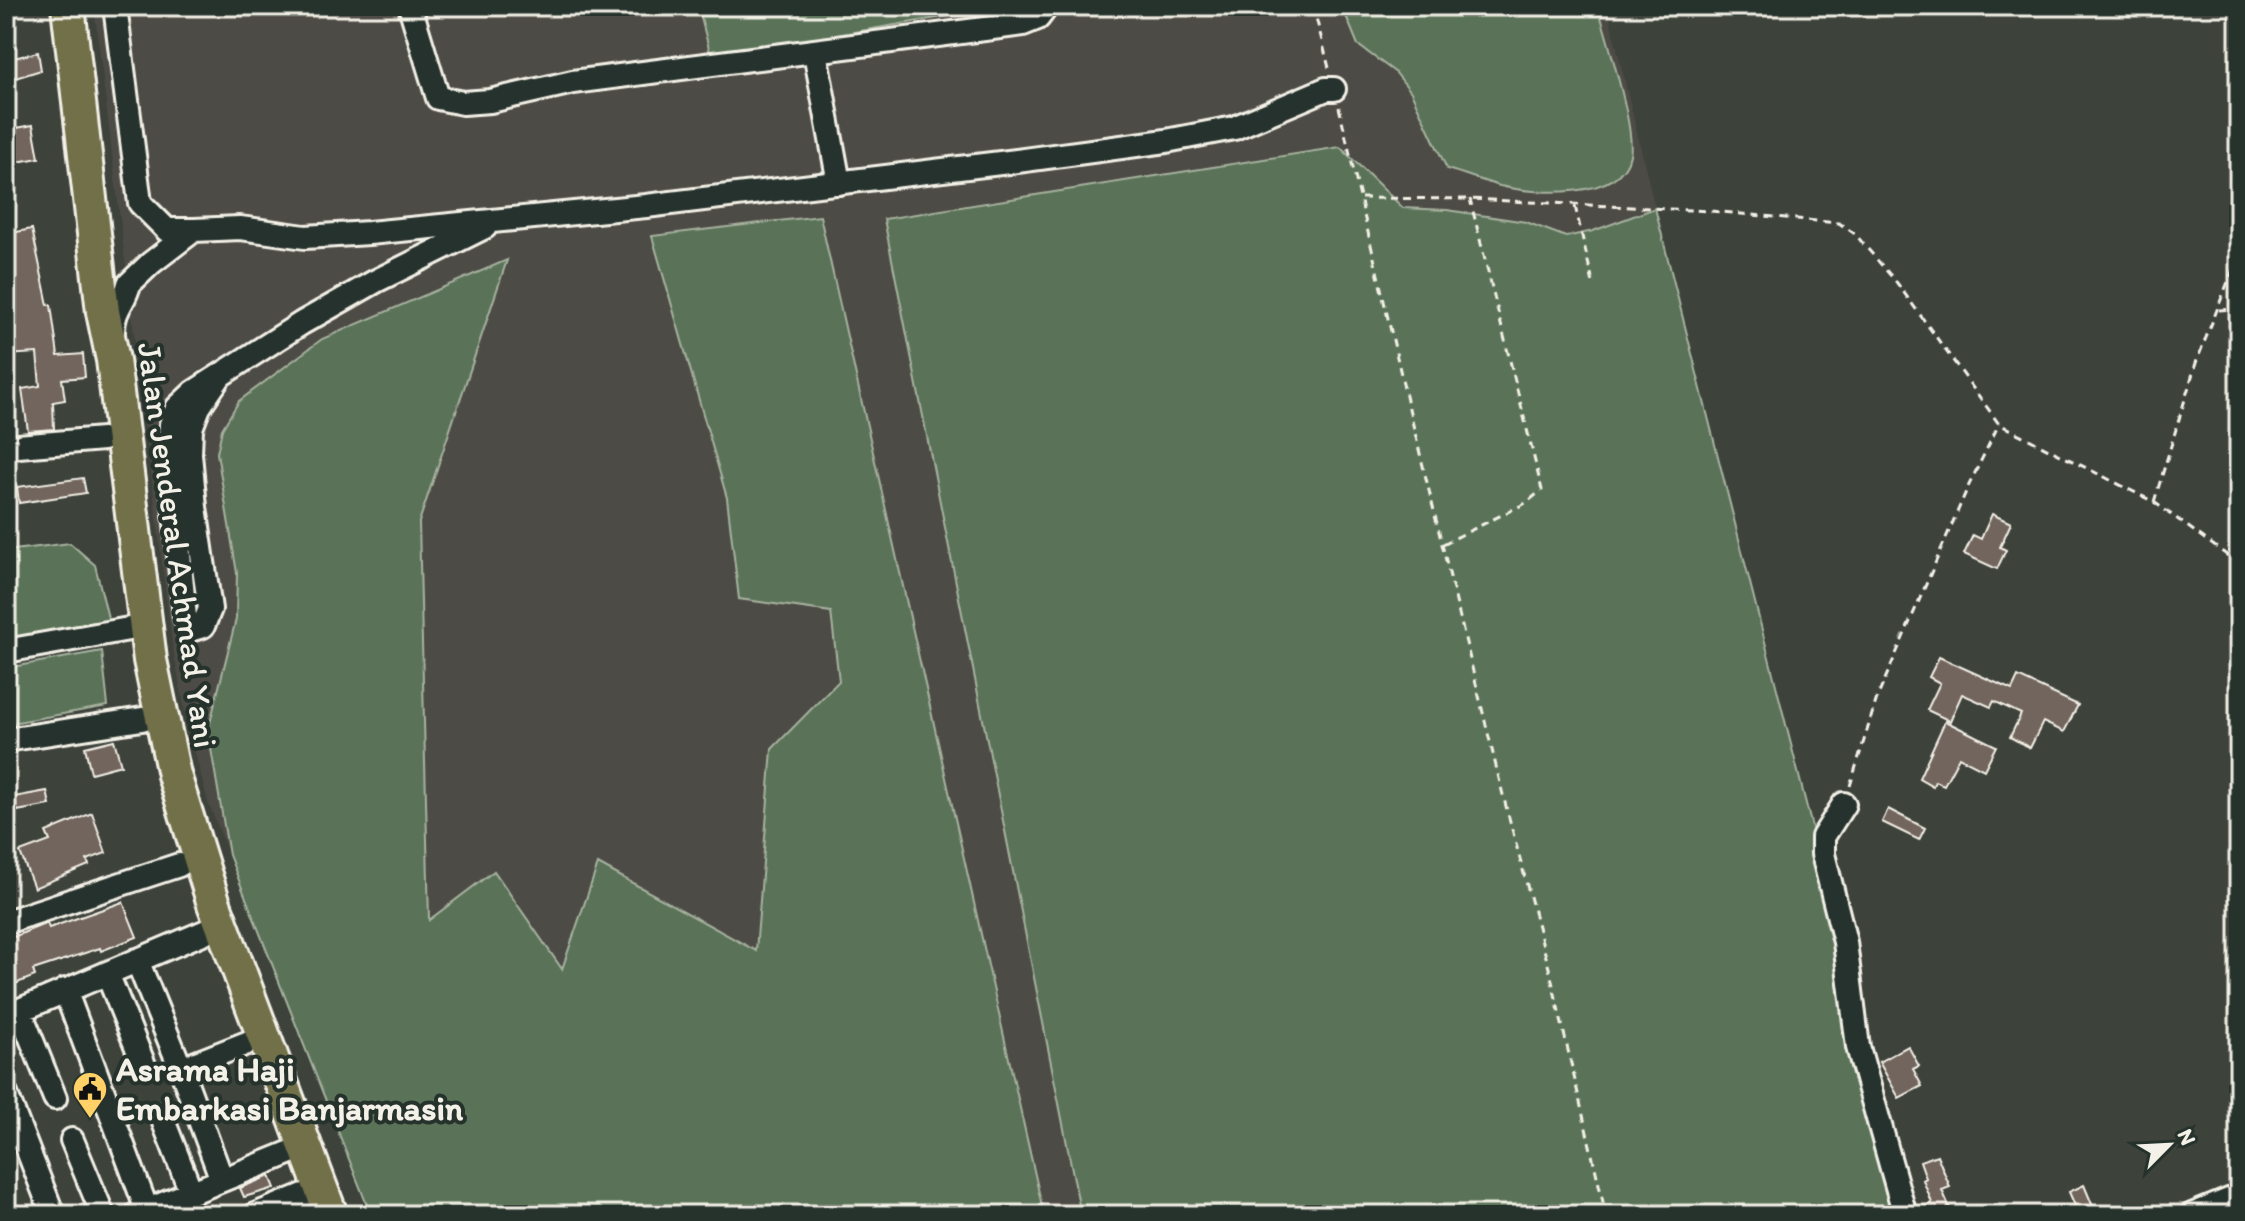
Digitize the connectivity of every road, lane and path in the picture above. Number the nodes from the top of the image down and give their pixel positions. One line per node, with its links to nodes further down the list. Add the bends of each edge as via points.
1 (54, 6): 24 (highway, Jalan Jenderal Achmad Yani)
2 (68, 6): 21 (highway, Jalan Jenderal Achmad Yani)
3 (115, 6): 16 (street, via 140,203 167,230)
4 (410, 6): 9 (street, via 438,98 463,103 573,82)
5 (1044, 6): 9 (street, via 1038,18 1023,24)
6 (1313, 6): 10 (path)
7 (2215, 6): 8 (path)
8 (2239, 10)
9 (815, 52): 11 (street)
10 (1334, 89): 11 (street, via 1234,128 1166,141); 12 (path)
11 (839, 183): 15 (street)
12 (1361, 198): 13 (path); 27 (path)
13 (1470, 199): 14 (path); 27 (path, via 1542,490)
14 (1575, 206): 18 (path); 23 (path, via 1839,223 1897,283)
15 (497, 221): 16 (street, via 305,237 240,228); 22 (street, via 376,281)
16 (194, 230): 21 (street, via 129,284 113,319)
17 (2239, 254): 20 (path)
18 (1593, 283)
19 (2239, 309): 20 (path)
20 (2219, 310): 26 (path, via 2196,363)
21 (113, 360): 35 (highway, Jalan Jenderal Achmad Yani, via 150,660)
22 (220, 376): 22 (street, via 191,428 210,609 203,626 193,629 185,617 171,424 177,408)
23 (1999, 424): 26 (path); 33 (path, via 1877,698)
24 (103, 439): 25 (street); 29 (highway, Jalan Jenderal Achmad Yani)
25 (6, 447)
26 (2154, 502): 28 (path)
27 (1443, 544): 58 (path)
28 (2239, 564)
29 (129, 629): 30 (street); 31 (highway, Jalan Jenderal Achmad Yani)
30 (6, 651)
31 (142, 719): 32 (street); 34 (highway, Jalan Jenderal Achmad Yani)
32 (6, 740)
33 (1844, 804): 59 (street, via 1823,837 1823,854 1845,942 1858,1047)
34 (179, 865): 35 (highway, Jalan Jenderal Achmad Yani); 36 (street)
35 (206, 915): 37 (street); 41 (highway, Jalan Jenderal Achmad Yani); 57 (highway, Jalan Jenderal Achmad Yani)
36 (6, 922)
37 (137, 960): 38 (street); 43 (street)
38 (107, 973): 39 (street); 42 (street)
39 (65, 990): 40 (street); 53 (street)
40 (13, 1014): 45 (street)
41 (247, 1043): 43 (street); 48 (highway, Jalan Jenderal Achmad Yani)
42 (144, 1065)
43 (181, 1069): 49 (street)
44 (6, 1094): 54 (street)
45 (55, 1098)
46 (161, 1115): 50 (street)
47 (72, 1140): 55 (street)
48 (289, 1153): 49 (street); 52 (highway, Jalan Jenderal Achmad Yani)
49 (222, 1180): 50 (street)
50 (191, 1192): 53 (street)
51 (2239, 1196): 60 (street)
52 (308, 1205): 56 (street)
53 (141, 1213)
54 (53, 1215)
55 (103, 1215)
56 (255, 1215)
57 (331, 1215)
58 (1606, 1215)
59 (1905, 1215)
60 (2192, 1215)

